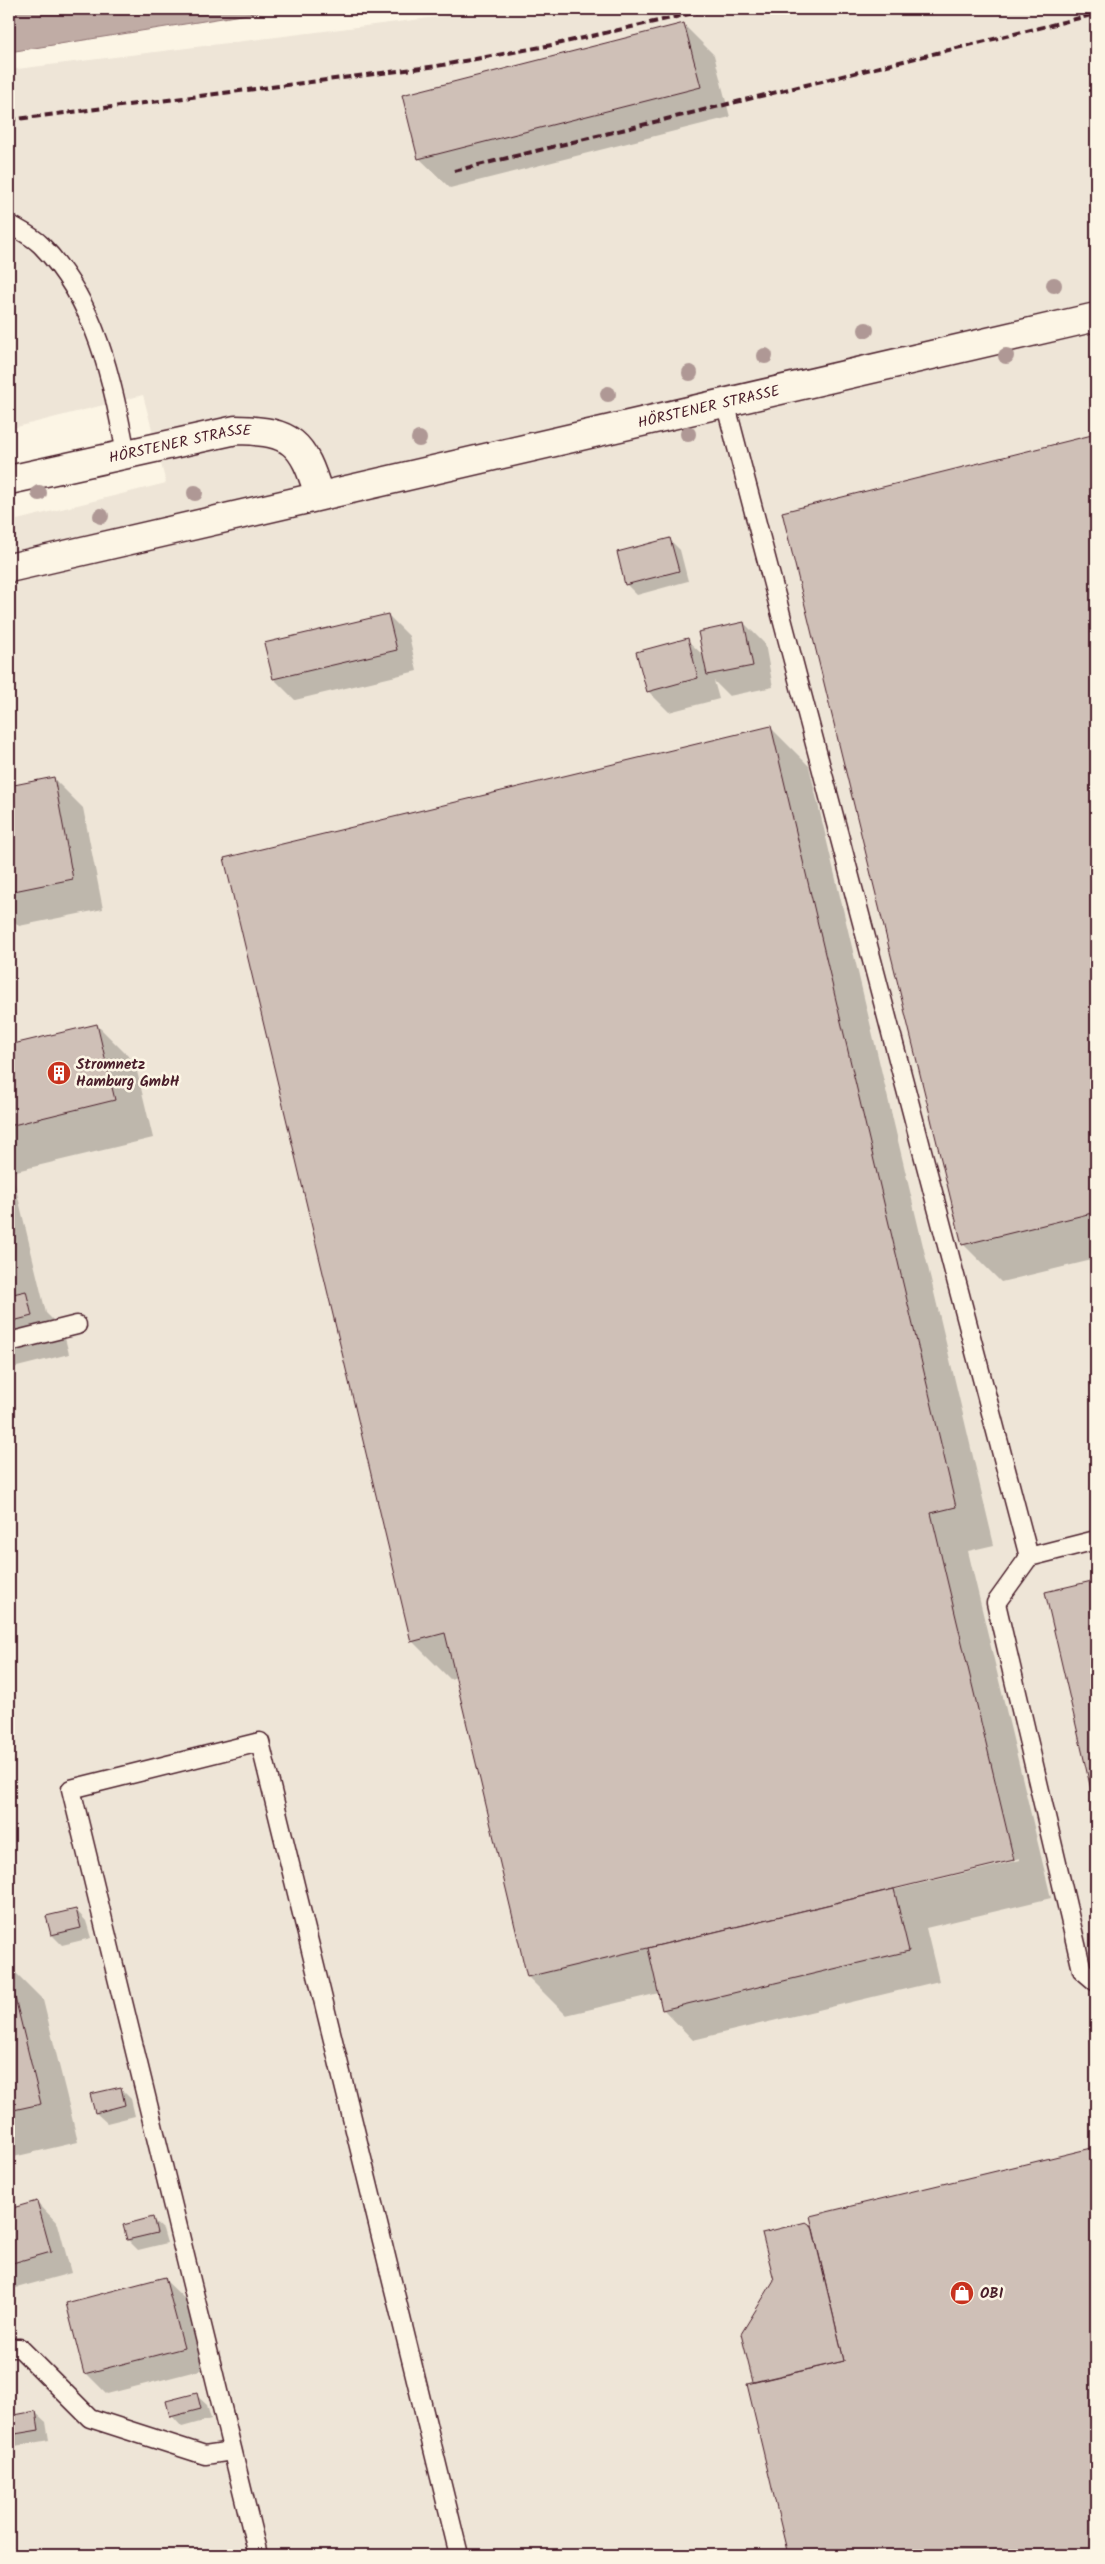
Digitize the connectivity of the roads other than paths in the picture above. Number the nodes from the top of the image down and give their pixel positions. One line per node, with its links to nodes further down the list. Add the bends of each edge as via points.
1 (9, 224): 4 (lane, via 40,244 73,284 91,321 114,390)
2 (1096, 317): 3 (street, HÖRSTENER STRASSE)
3 (725, 402): 6 (street, HÖRSTENER STRASSE); 11 (lane)
4 (126, 454): 5 (street, HÖRSTENER STRASSE); 6 (street, HÖRSTENER STRASSE, via 236,430 283,436 300,449 310,464)
5 (9, 480)
6 (320, 494): 7 (street, HÖRSTENER STRASSE)
7 (9, 568)
8 (77, 1325): 9 (lane)
9 (9, 1342)
10 (1096, 1540): 11 (lane)
11 (1029, 1557): 12 (lane, via 996,1603 1082,1970)
12 (1096, 1982)
13 (9, 2348): 14 (lane, via 20,2348 90,2418 205,2455)
14 (232, 2451): 15 (lane); 16 (lane, via 71,1789 260,1742)
15 (258, 2555)
16 (459, 2555)

